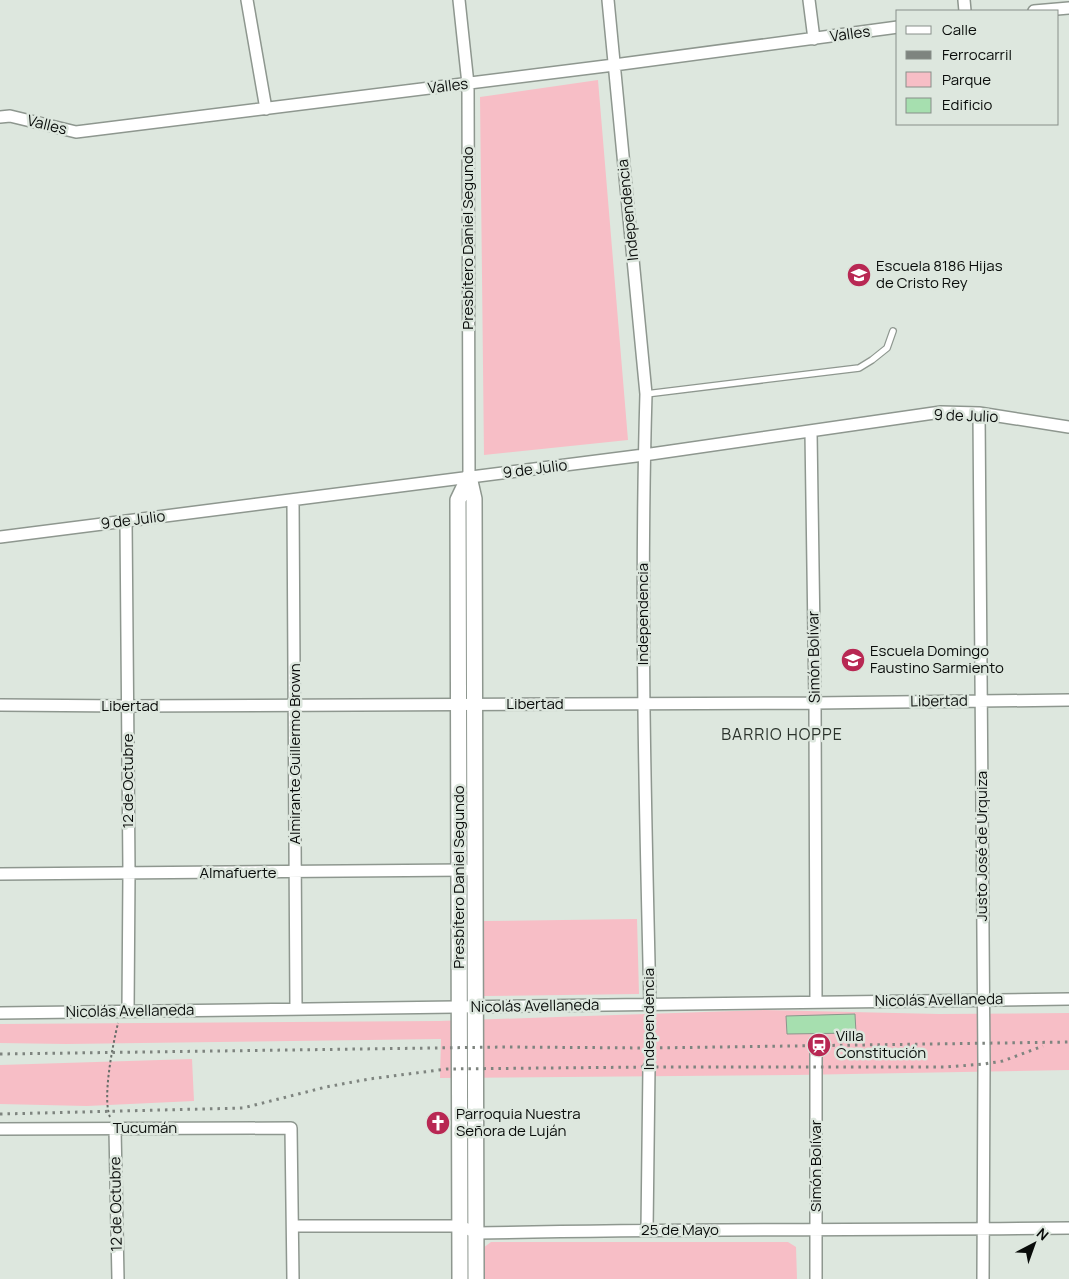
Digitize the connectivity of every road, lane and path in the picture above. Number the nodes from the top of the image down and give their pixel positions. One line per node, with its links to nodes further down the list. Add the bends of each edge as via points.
1 (247, 0): 11 (street)
2 (459, 0): 10 (street, Presbítero Daniel Segundo)
3 (608, 0): 9 (street, Independencia)
4 (809, 0): 8 (street)
5 (1069, 8): 6 (street)
6 (1046, 10)
7 (896, 27): 8 (street, Valles)
8 (814, 38): 9 (street, Valles)
9 (614, 65): 10 (street, Valles); 14 (street, Independencia)
10 (468, 84): 11 (street, Valles); 19 (street, Presbítero Daniel Segundo)
11 (266, 109): 12 (street, Valles, via 76,132 10,116)
12 (0, 117)
13 (893, 331): 14 (lane, via 887,348 859,368)
14 (646, 394): 18 (street, Independencia)
15 (979, 413): 16 (street, 9 de Julio); 17 (street, 9 de Julio, via 941,412); 24 (street, Justo José de Urquiza)
16 (1069, 427)
17 (811, 432): 18 (street, 9 de Julio); 26 (street, Simón Bolívar)
18 (644, 455): 19 (street, 9 de Julio); 25 (street, Independencia)
19 (468, 477): 20 (street, 9 de Julio); 28 (main road, Presbítero Daniel Segundo, via 458,500); 29 (main road, Presbítero Daniel Segundo, via 474,499)
20 (293, 500): 21 (street, 9 de Julio); 27 (street, Almirante Guillermo Brown)
21 (126, 521): 22 (street, 9 de Julio); 31 (street, 12 de Octubre)
22 (0, 536)
23 (1069, 700): 24 (street, Libertad)
24 (981, 701): 26 (street, Libertad); 38 (street, Justo José de Urquiza)
25 (643, 703): 26 (street, Libertad); 29 (street, Libertad); 40 (street, Independencia)
26 (815, 703): 39 (street, Simón Bolívar)
27 (294, 704): 28 (street, Libertad); 31 (street, Libertad); 35 (street, Almirante Guillermo Brown)
28 (458, 704): 29 (street, Libertad); 32 (main road, Presbítero Daniel Segundo)
29 (475, 704): 33 (main road, Presbítero Daniel Segundo)
30 (0, 705): 31 (street, Libertad)
31 (128, 706): 34 (street, 12 de Octubre)
32 (459, 870): 33 (street, Almafuerte); 35 (street, Almafuerte); 41 (main road, Presbítero Daniel Segundo)
33 (475, 870): 42 (main road, Presbítero Daniel Segundo)
34 (129, 872): 35 (street, Almafuerte); 36 (street, Almafuerte); 44 (street, 12 de Octubre)
35 (296, 873): 43 (street, Almirante Guillermo Brown)
36 (0, 874)
37 (1069, 999): 38 (street, Nicolás Avellaneda)
38 (983, 1000): 39 (street, Nicolás Avellaneda); 53 (street, Justo José de Urquiza)
39 (816, 1002): 40 (street, Nicolás Avellaneda)
40 (650, 1004): 42 (street, Nicolás Avellaneda); 47 (path, Independencia)
41 (459, 1007): 42 (street, Nicolás Avellaneda); 43 (street, Nicolás Avellaneda); 51 (main road, Presbítero Daniel Segundo)
42 (476, 1007): 56 (main road, Presbítero Daniel Segundo)
43 (296, 1009): 44 (street, Nicolás Avellaneda)
44 (124, 1011): 45 (street, Nicolás Avellaneda); 48 (path, via 112,1052 108,1104)
45 (0, 1013)
46 (816, 1053): 55 (street, Simón Bolívar)
47 (649, 1067): 54 (street, Independencia)
48 (115, 1128): 49 (street, Tucumán); 50 (street, Tucumán, via 291,1128); 57 (street, 12 de Octubre)
49 (0, 1129)
50 (293, 1226): 51 (street, 25 de Mayo); 58 (street)
51 (460, 1226): 56 (street, 25 de Mayo); 59 (main road, Presbítero Daniel Segundo)
52 (1069, 1228): 53 (street, 25 de Mayo)
53 (983, 1229): 55 (street, 25 de Mayo); 62 (street, Justo José de Urquiza)
54 (647, 1230): 55 (street, 25 de Mayo); 56 (street, 25 de Mayo)
55 (816, 1231): 61 (street, Simón Bolívar)
56 (477, 1233): 60 (main road, Presbítero Daniel Segundo)
57 (118, 1279)
58 (293, 1279)
59 (460, 1279)
60 (476, 1279)
61 (816, 1279)
62 (983, 1279)

